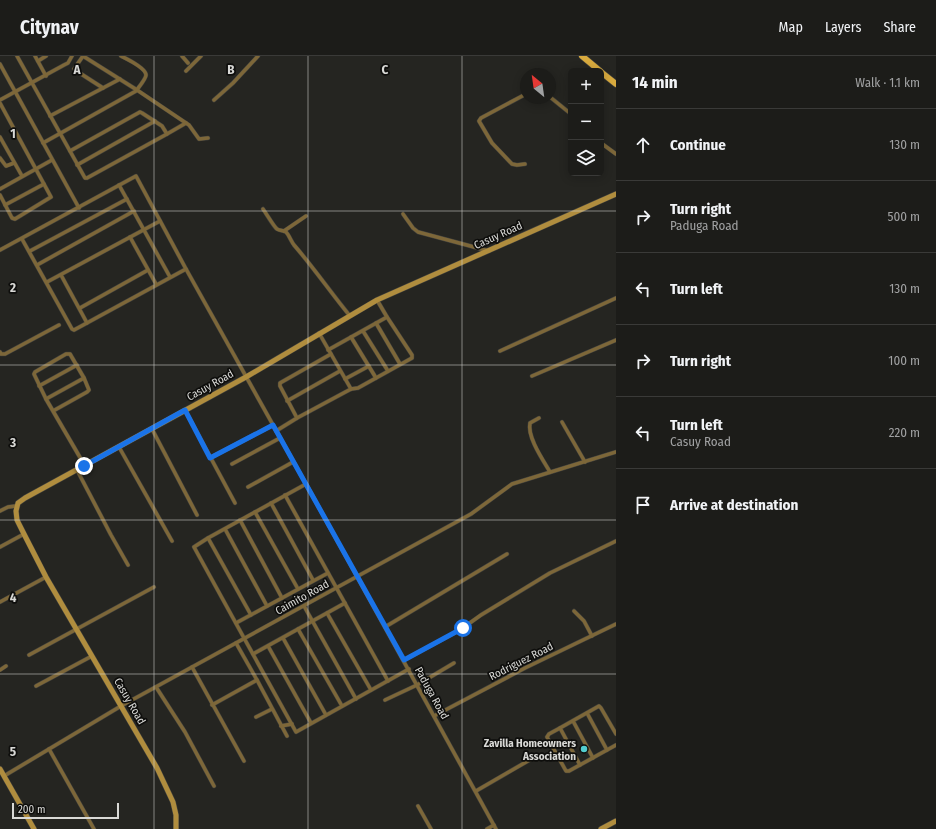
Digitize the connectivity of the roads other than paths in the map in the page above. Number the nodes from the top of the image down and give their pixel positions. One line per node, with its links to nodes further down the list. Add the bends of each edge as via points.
1 (17, 56): 19 (street)
2 (35, 56): 11 (street)
3 (46, 56): 11 (street)
4 (72, 56): 17 (street, via 66,64)
5 (83, 56): 18 (street); 21 (street, via 74,70)
6 (121, 56): 22 (street, via 146,73)
7 (182, 56): 12 (street)
8 (201, 56): 15 (street)
9 (258, 56): 25 (street)
10 (582, 56): 14 (main road)
11 (38, 61): 17 (street)
12 (188, 63)
13 (0, 64): 23 (street)
14 (597, 68)
15 (186, 71)
16 (604, 74): 20 (main road)
17 (46, 76): 19 (street)
18 (120, 79): 21 (street); 22 (street)
19 (32, 83): 23 (street); 29 (street)
20 (616, 84)
21 (103, 88): 29 (street)
22 (137, 90): 31 (street); 32 (street)
23 (16, 92): 26 (street); 36 (street)
24 (520, 97): 43 (street, via 479,121 492,143 512,164)
25 (214, 100)
26 (0, 102): 45 (street)
27 (556, 103): 28 (street)
28 (568, 112)
29 (50, 116): 32 (street)
30 (155, 121): 33 (street); 38 (street, via 139,112); 44 (street)
31 (186, 122): 33 (street); 35 (street, via 199,139)
32 (60, 134): 36 (street); 38 (street)
33 (167, 134): 44 (street, via 87,178 84,178)
34 (0, 137): 42 (street)
35 (208, 138)
36 (43, 143): 41 (street)
37 (604, 145): 39 (street)
38 (70, 150): 44 (street)
39 (616, 154)
40 (0, 158): 42 (street, via 6,166)
41 (52, 160): 45 (street); 54 (street)
42 (14, 163): 46 (street)
43 (525, 164)
44 (77, 165)
45 (36, 168): 46 (street); 47 (street)
46 (22, 176): 49 (street)
47 (44, 184): 53 (street); 53 (street, via 51,198 16,218 12,218)
48 (119, 185): 52 (street); 54 (street); 59 (street, Paduga Road, via 136,176)
49 (0, 189)
50 (616, 194): 66 (street, Casuy Road)
51 (0, 195): 53 (street)
52 (127, 198): 56 (street); 65 (street)
53 (5, 205)
54 (79, 208): 63 (street)
55 (263, 209): 61 (street, via 276,228)
56 (134, 211): 60 (street); 67 (street)
57 (402, 214): 66 (street, via 418,232)
58 (306, 216): 61 (street)
59 (160, 221): 60 (street); 68 (street, Paduga Road)
60 (144, 229): 62 (street); 71 (street)
61 (284, 231): 77 (street)
62 (130, 237): 69 (street); 70 (street)
63 (22, 239): 64 (street); 65 (street)
64 (0, 250)
65 (30, 251): 67 (street)
66 (489, 251): 75 (street, Casuy Road)
67 (37, 265): 72 (street)
68 (186, 268): 71 (street); 95 (street, Paduga Road)
69 (148, 270): 73 (street); 76 (street)
70 (61, 274): 72 (street); 76 (street)
71 (170, 277): 73 (street)
72 (47, 282): 79 (street, via 73,329)
73 (156, 284): 79 (street)
74 (616, 298): 88 (street)
75 (377, 300): 77 (street, Casuy Road); 78 (street)
76 (80, 308): 79 (street)
77 (350, 316): 83 (street, Casuy Road)
78 (387, 317): 80 (street); 90 (street, via 413,356)
79 (87, 322)
80 (376, 323): 82 (street); 90 (street)
81 (59, 325): 87 (street, via 5,354)
82 (363, 330): 84 (street); 94 (street)
83 (319, 334): 86 (street); 95 (street, Casuy Road)
84 (351, 338): 86 (street); 92 (street)
85 (616, 340): 96 (street)
86 (328, 350): 89 (street)
87 (0, 352)
88 (500, 352)
89 (331, 354): 93 (street); 103 (street, via 280,383)
90 (400, 364): 94 (street)
91 (76, 365): 97 (street); 100 (street); 100 (street, via 71,355 66,354 34,373)
92 (369, 366): 98 (street); 99 (street)
93 (340, 371): 99 (street); 103 (street)
94 (388, 371): 98 (street)
95 (246, 376): 104 (street, Casuy Road); 109 (street, Paduga Road)
96 (532, 376)
97 (84, 378): 102 (street); 105 (street, via 88,392)
98 (376, 378): 101 (street, via 356,389)
99 (345, 379): 101 (street)
100 (39, 386): 102 (street)
101 (351, 389): 106 (street)
102 (46, 399): 105 (street)
103 (287, 401): 106 (street)
104 (185, 410): 110 (street, Casuy Road); 115 (street)
105 (53, 411): 119 (street)
106 (297, 418): 111 (street)
107 (538, 418): 121 (street, via 530,423 531,436)
108 (562, 422): 117 (street)
109 (273, 425): 111 (street, Paduga Road); 115 (street)
110 (152, 429): 113 (street, Casuy Road); 130 (street)
111 (276, 431): 112 (street, Paduga Road)
112 (280, 438): 116 (street, Paduga Road); 118 (street)
113 (119, 447): 119 (street, Casuy Road); 135 (street)
114 (616, 452): 117 (street, Caimito Road)
115 (210, 458): 125 (street)
116 (293, 462): 122 (street, Paduga Road); 123 (street)
117 (585, 462): 121 (street, Caimito Road)
118 (232, 464)
119 (84, 466): 120 (street, Casuy Road)
120 (77, 470): 127 (street, Casuy Road, via 25,498); 139 (street)
121 (550, 472): 142 (street, Caimito Road, via 516,482 471,514)
122 (306, 484): 124 (street); 142 (street, Paduga Road)
123 (248, 487)
124 (285, 495): 126 (street); 140 (street)
125 (235, 502)
126 (271, 503): 129 (street); 143 (street)
127 (16, 506): 128 (street); 133 (street, Casuy Road, via 17,517)
128 (0, 511)
129 (255, 512): 131 (street); 146 (street)
130 (197, 515)
131 (240, 520): 132 (street); 147 (street)
132 (225, 529): 134 (street); 150 (street)
133 (24, 534): 137 (street); 141 (street, Casuy Road)
134 (208, 538): 154 (street); 156 (street, via 194,548)
135 (172, 541)
136 (616, 541): 169 (street, via 550,573 460,630)
137 (0, 547)
138 (507, 554): 158 (street)
139 (128, 565)
140 (328, 573): 143 (street); 145 (street)
141 (46, 577): 148 (street); 159 (street, Casuy Road)
142 (357, 577): 145 (street, Caimito Road); 158 (street, Paduga Road)
143 (313, 580): 146 (street)
144 (154, 587): 159 (street)
145 (336, 588): 149 (street); 151 (street, Caimito Road)
146 (298, 589): 147 (street)
147 (282, 598): 150 (street)
148 (0, 602)
149 (345, 603): 153 (street); 176 (street)
150 (267, 606): 154 (street)
151 (304, 606): 155 (street); 162 (street, Caimito Road)
152 (574, 611): 161 (street, via 584,621)
153 (327, 613): 155 (street); 180 (street)
154 (251, 615): 156 (street)
155 (313, 620): 160 (street); 181 (street)
156 (236, 623): 162 (street)
157 (616, 624): 161 (street, Rodriguez Road)
158 (385, 627): 169 (street, Paduga Road)
159 (77, 629): 167 (street); 168 (street, Casuy Road)
160 (298, 629): 163 (street); 185 (street)
161 (592, 636): 189 (street, Rodriguez Road)
162 (244, 638): 164 (street, Caimito Road); 166 (street)
163 (283, 638): 165 (street); 188 (street)
164 (236, 643): 172 (street, Caimito Road); 175 (street)
165 (268, 646): 166 (street); 192 (street)
166 (253, 654): 193 (street)
167 (29, 655)
168 (92, 656): 178 (street); 184 (street, Casuy Road)
169 (404, 660): 173 (street, Paduga Road)
170 (454, 663): 177 (street)
171 (6, 666): 174 (street)
172 (192, 667): 179 (street, Caimito Road); 183 (street)
173 (409, 669): 176 (street); 177 (street, Paduga Road)
174 (0, 670)
175 (257, 680): 183 (street); 186 (street)
176 (388, 681): 180 (street)
177 (417, 685): 182 (street); 189 (street, Paduga Road)
178 (36, 686)
179 (156, 687): 184 (street, Caimito Road); 207 (street)
180 (371, 690): 181 (street)
181 (356, 699): 185 (street)
182 (385, 700)
183 (212, 705): 203 (street)
184 (121, 706): 199 (street, Caimito Road); 214 (street, Casuy Road, via 170,795 176,815)
185 (342, 706): 188 (street)
186 (272, 709): 190 (street); 194 (street)
187 (587, 713): 191 (street); 196 (street, via 601,707); 200 (street)
188 (326, 715): 192 (street)
189 (434, 716): 208 (street, Paduga Road)
190 (256, 717)
191 (573, 721): 195 (street); 202 (street)
192 (311, 723): 193 (street, via 296,732)
193 (292, 724): 194 (street)
194 (281, 726): 197 (street)
195 (560, 728): 204 (street); 204 (street, via 549,734 548,738 566,771)
196 (616, 734)
197 (287, 736)
198 (616, 745): 200 (street)
199 (49, 749): 206 (street, Caimito Road); 213 (street)
200 (607, 750): 202 (street)
201 (533, 758): 208 (street)
202 (593, 758): 204 (street)
203 (244, 761)
204 (580, 765)
205 (0, 769): 206 (street)
206 (4, 776): 212 (street)
207 (214, 786)
208 (476, 791): 211 (street, Paduga Road)
209 (418, 806): 215 (street)
210 (616, 820): 218 (street)
211 (494, 825): 216 (street); 217 (street, Paduga Road)
212 (34, 829)
213 (94, 829)
214 (176, 829)
215 (430, 829)
216 (487, 829)
217 (496, 829)
218 (601, 829)

